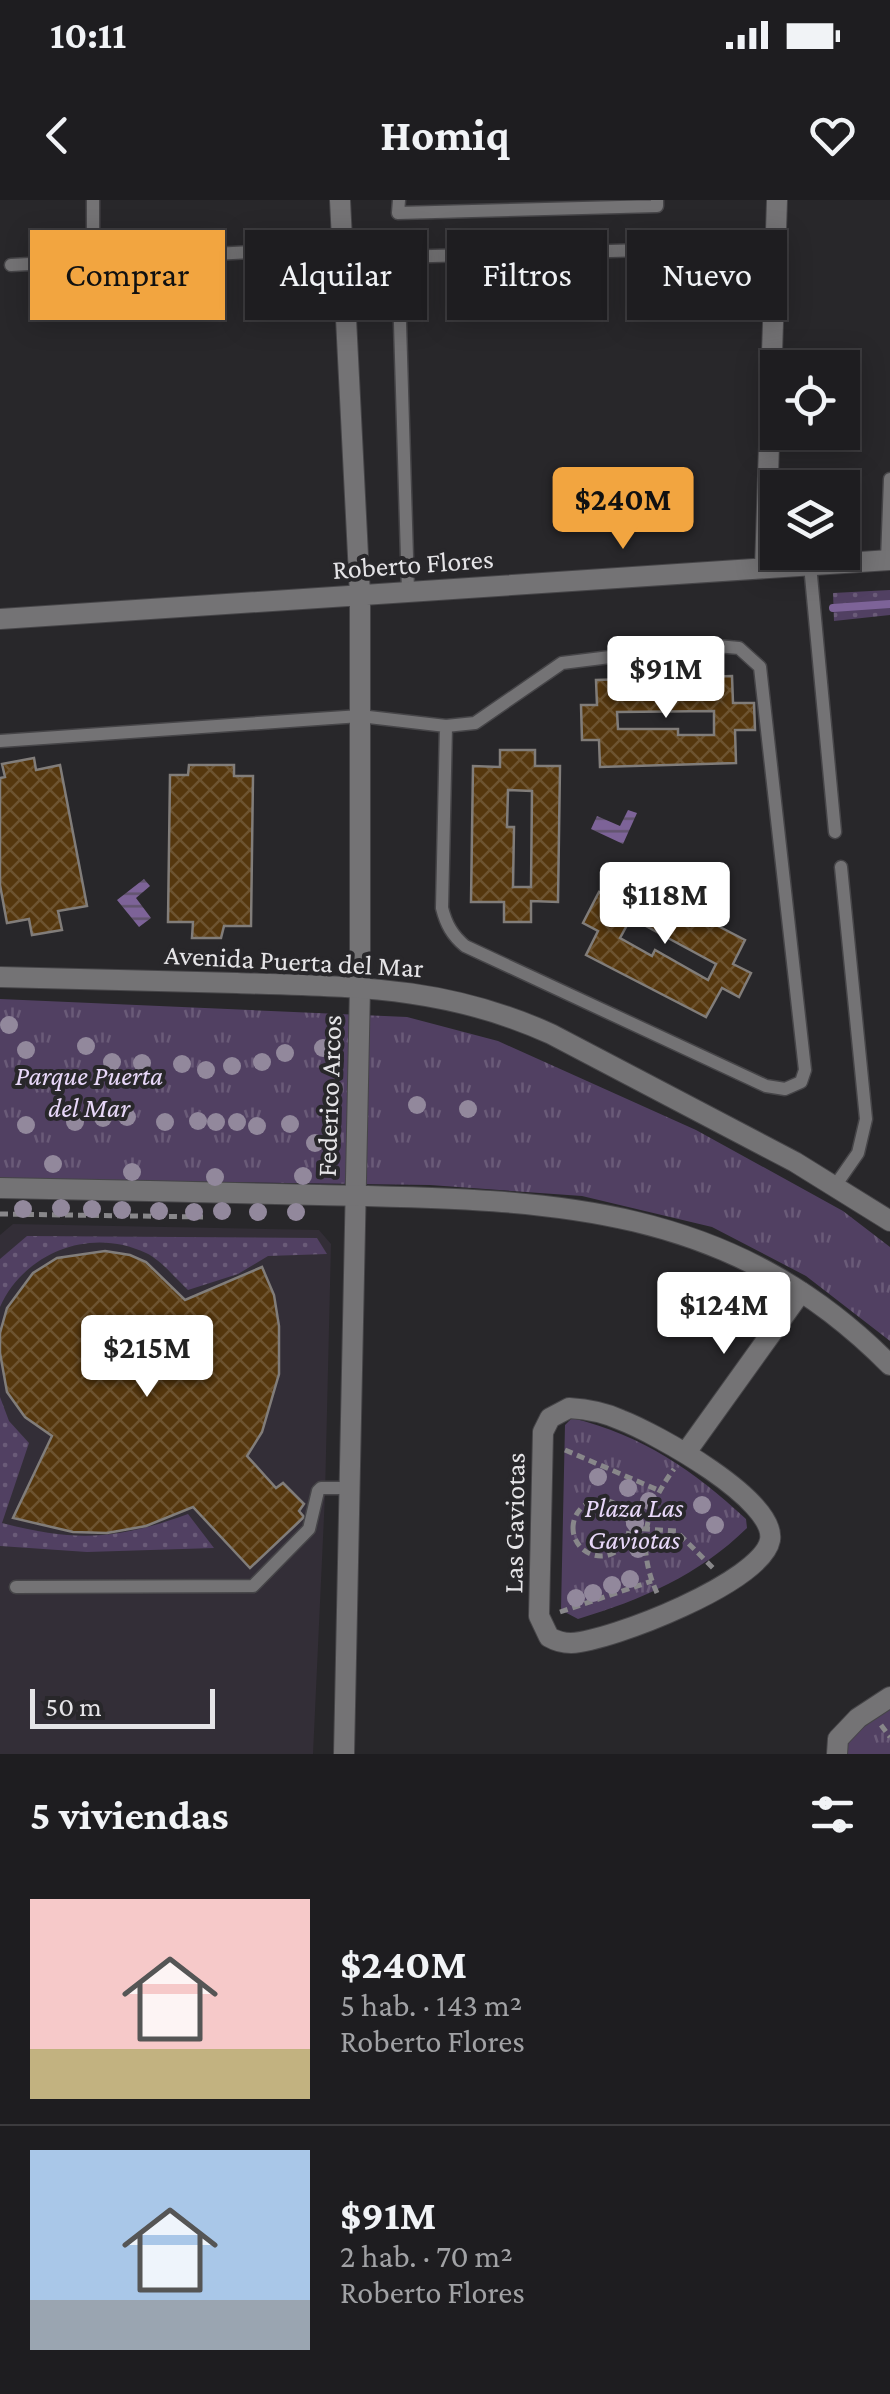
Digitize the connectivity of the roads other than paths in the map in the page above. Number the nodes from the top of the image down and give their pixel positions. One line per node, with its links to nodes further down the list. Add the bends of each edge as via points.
1 (94, 200): 6 (lane)
2 (340, 200): 7 (street, Federico Arcos)
3 (398, 200): 4 (lane, via 398,213 657,206)
4 (657, 200)
5 (777, 200): 12 (street)
6 (94, 230)
7 (341, 230)
8 (627, 251): 18 (lane, via 398,257)
9 (30, 264): 10 (lane)
10 (11, 265)
11 (346, 320): 19 (street, Federico Arcos)
12 (767, 470)
13 (890, 479): 14 (lane)
14 (889, 560): 15 (street, Roberto Flores)
15 (860, 562)
16 (760, 568): 18 (street, Roberto Flores)
17 (810, 570): 24 (lane)
18 (408, 590): 19 (street, Roberto Flores)
19 (360, 595): 20 (street, Roberto Flores); 21 (street, Federico Arcos)
20 (0, 619)
21 (360, 716): 22 (lane); 23 (lane); 27 (street, Federico Arcos)
22 (446, 726): 22 (lane, via 475,723 562,663 706,645 739,648 760,666 805,1070 801,1082 786,1089 766,1086 456,939 442,908)
23 (0, 741)
24 (836, 832)
25 (841, 867): 28 (lane, via 866,1120 858,1153)
26 (0, 976): 27 (street, Avenida Puerta del Mar)
27 (360, 987): 28 (street, Avenida Puerta del Mar, via 426,994 521,1020); 30 (street, Federico Arcos)
28 (836, 1186): 31 (street, Avenida Puerta del Mar)
29 (0, 1188): 30 (street)
30 (354, 1196): 32 (street, via 558,1207 629,1218 760,1265); 35 (street, Federico Arcos)
31 (888, 1216)
32 (801, 1292): 33 (street); 34 (street)
33 (890, 1366)
34 (687, 1452): 34 (street, Las Gaviotas, via 764,1514 770,1538 764,1554 726,1582 637,1627 568,1644 549,1637 540,1619 543,1440 550,1418 576,1408 619,1418)
35 (348, 1488): 36 (lane, via 318,1491 308,1529 254,1586); 38 (street, Federico Arcos)
36 (16, 1587)
37 (890, 1697): 39 (street, via 838,1738)
38 (344, 1754)
39 (838, 1754)

